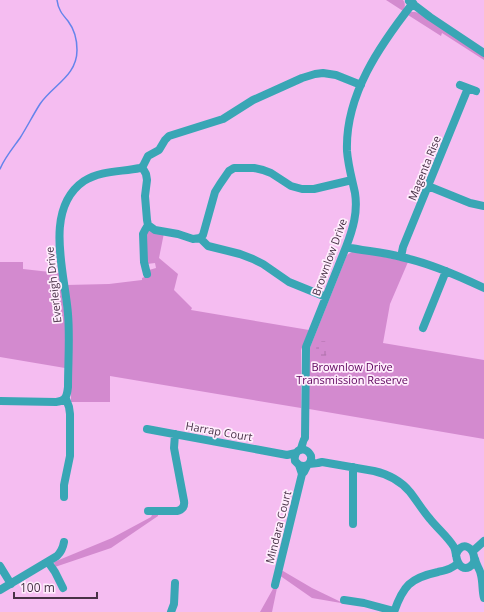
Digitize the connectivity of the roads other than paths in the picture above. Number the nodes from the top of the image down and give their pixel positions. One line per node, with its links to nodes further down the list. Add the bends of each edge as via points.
1 (411, 2): 2 (street); 3 (street, Brownlow Drive, via 378,51)
2 (484, 53)
3 (361, 85): 5 (street, via 327,73 306,76 249,102 223,119 169,136 159,150 147,158); 6 (street, Brownlow Drive, via 351,113 348,134 348,158)
4 (460, 85): 7 (street, Magenta Rise, via 472,90)
5 (142, 167): 9 (street, via 147,180 145,196); 18 (street, Everleigh Drive, via 99,174 88,179 75,190 64,206 60,242 68,319)
6 (352, 180): 10 (street, via 302,189 291,186 263,170 234,168 229,171 213,196); 11 (street, Brownlow Drive, via 356,213)
7 (428, 186): 8 (street); 12 (street, Magenta Rise)
8 (484, 206)
9 (148, 225): 10 (street, via 158,231); 13 (street, via 143,234 143,259 146,271)
10 (200, 238): 16 (street, via 208,246 253,259 289,282)
11 (346, 247): 12 (street); 16 (street, Brownlow Drive)
12 (401, 256): 14 (street)
13 (154, 266)
14 (446, 271): 15 (street); 17 (street)
15 (484, 288)
16 (326, 297): 22 (street, Brownlow Drive, via 306,347)
17 (423, 328)
18 (66, 399): 19 (street, via 56,402); 24 (street, Everleigh Drive, via 70,414 70,456)
19 (0, 401)
20 (147, 429): 21 (street, Harrap Court)
21 (175, 434): 22 (street, Harrap Court); 25 (street, via 174,448 185,510)
22 (303, 458): 23 (street, via 318,463); 38 (street, Mindara Court, via 302,474)
23 (352, 467): 26 (street); 27 (street, via 382,473 400,483 410,491 429,519)
24 (64, 498)
25 (148, 511)
26 (353, 524)
27 (450, 541): 30 (street); 32 (street)
28 (484, 541): 31 (street)
29 (64, 542): 33 (street, via 59,554)
30 (463, 547): 31 (street, via 469,548); 32 (street, via 458,550)
31 (474, 555): 35 (street, via 473,564); 41 (street, via 483,583)
32 (457, 559): 35 (street, via 462,567); 43 (street, via 452,568 419,577 410,583 400,595)
33 (48, 562): 37 (street); 39 (street)
34 (0, 566): 37 (street)
35 (468, 568): 41 (street, via 476,574)
36 (175, 583): 44 (street)
37 (11, 584): 40 (street)
38 (275, 586)
39 (63, 588)
40 (0, 590)
41 (483, 595)
42 (344, 600): 43 (street)
43 (394, 611)
44 (171, 612)

